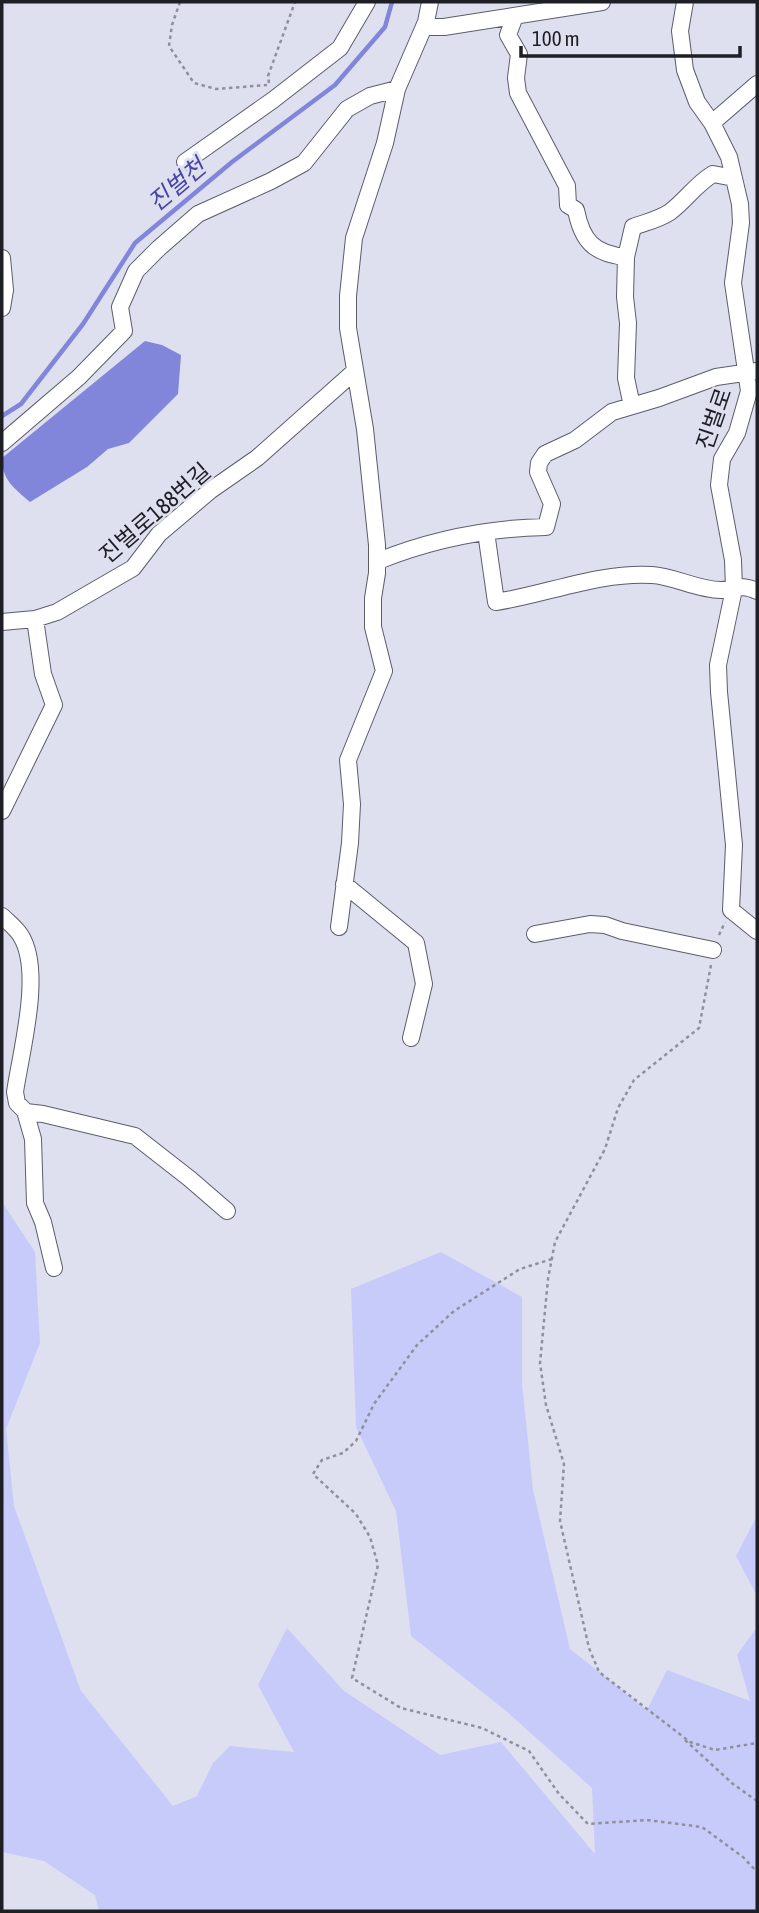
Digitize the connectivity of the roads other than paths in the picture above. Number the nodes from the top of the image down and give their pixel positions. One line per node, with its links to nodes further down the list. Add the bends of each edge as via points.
1 (367, 2): 10 (street, via 340,48 271,92)
2 (430, 2): 6 (street)
3 (602, 2): 5 (street)
4 (685, 2): 9 (street, 진벌로, via 680,31 685,70 696,102)
5 (515, 16): 6 (street); 14 (street, via 508,35 519,54 518,93 567,186 568,205 576,210 585,239 604,253)
6 (424, 27): 8 (street)
7 (757, 84): 9 (street)
8 (397, 89): 17 (street, via 354,238 348,328); 20 (street, via 370,96 347,109 304,163 198,214 159,248 136,271 120,307 124,331)
9 (712, 123): 11 (street, 진벌로, via 729,156)
10 (185, 162)
11 (734, 178): 13 (street, 진벌로); 14 (street, via 713,174 669,212 633,227)
12 (757, 217): 13 (street)
13 (741, 223): 18 (street, 진벌로, via 733,283)
14 (626, 257): 19 (street, via 625,378)
15 (2, 258): 16 (street)
16 (2, 308)
17 (355, 371): 22 (street); 25 (street, 진벌로188번길, via 257,458 159,534 133,568 79,601)
18 (753, 372): 19 (street, via 716,377); 23 (street, 진벌로, via 737,433 722,459 719,485)
19 (632, 406): 21 (street, via 612,412 575,440 545,454 538,472 552,504 547,527)
20 (2, 443)
21 (485, 532): 22 (street, via 419,545); 23 (street, via 496,602 628,575 655,575 721,590)
22 (378, 561): 28 (street, via 373,627 384,671 348,760 352,804)
23 (734, 587): 24 (street, via 747,586); 31 (street, 진벌로, via 718,665 734,845 731,910)
24 (757, 592)
25 (35, 619): 26 (street, 진벌로188번길); 27 (street, via 43,674 54,705)
26 (2, 622)
27 (2, 811)
28 (344, 884): 30 (street); 34 (street, via 416,943 424,984)
29 (2, 916): 35 (street, via 21,935 32,983 15,1092 16,1103)
30 (339, 927)
31 (757, 931)
32 (535, 934): 33 (street, via 605,925)
33 (713, 950)
34 (411, 1038)
35 (25, 1111): 36 (street, via 135,1136); 37 (street, via 33,1139 35,1203)
36 (227, 1211)
37 (54, 1268)

